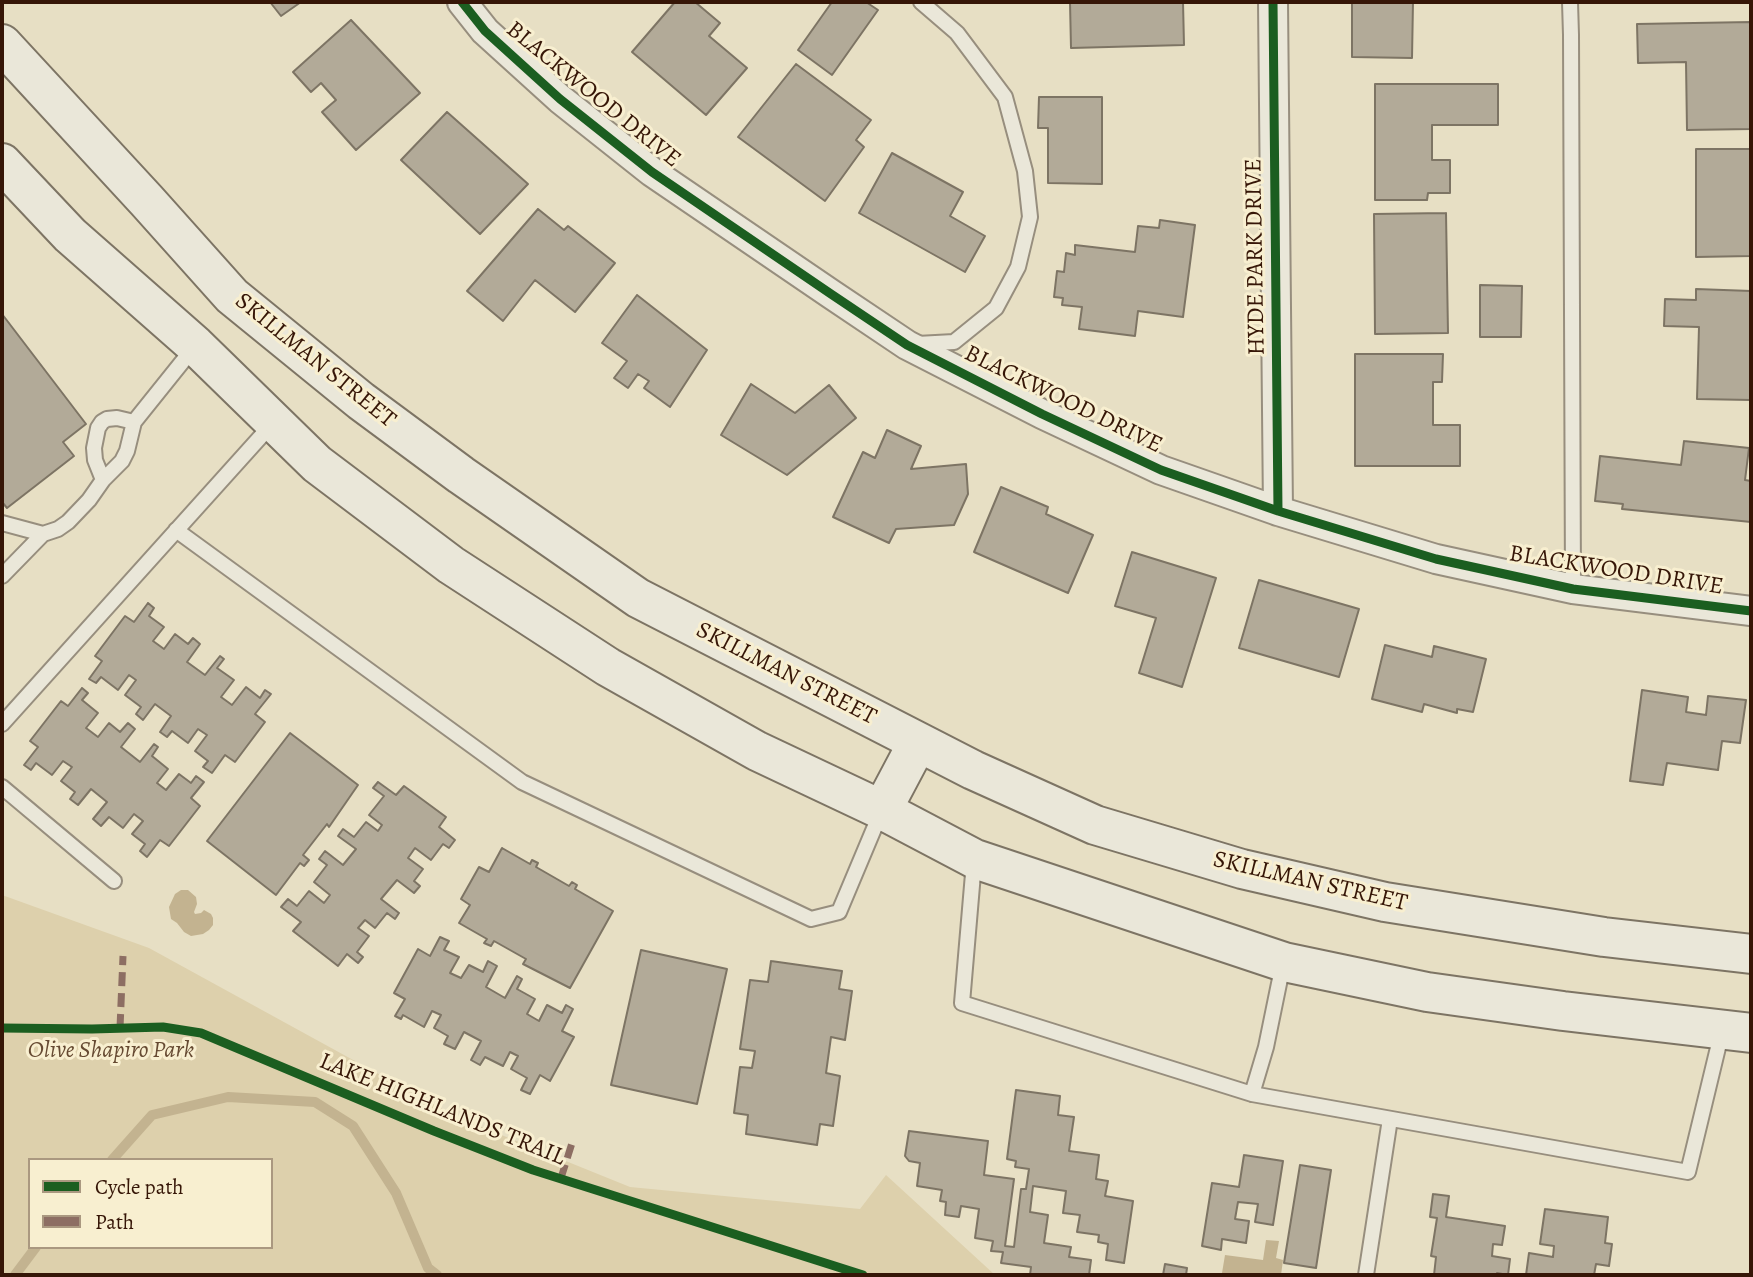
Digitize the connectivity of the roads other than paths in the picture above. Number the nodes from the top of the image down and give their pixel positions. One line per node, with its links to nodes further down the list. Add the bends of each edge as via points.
1 (462, 2): 9 (street, BLACKWOOD DRIVE, via 485,31 652,172)
2 (921, 2): 9 (lane, via 957,33 1005,97 1026,171 1030,217 1018,267 996,308 954,342)
3 (1273, 2): 13 (street, HYDE PARK DRIVE)
4 (1570, 2): 18 (lane)
5 (2, 44): 7 (main road, SKILLMAN STREET)
6 (2, 163): 8 (main road, via 70,235)
7 (232, 296): 8 (main road); 21 (main road, SKILLMAN STREET, via 369,407 638,598)
8 (195, 345): 10 (lane); 11 (main road)
9 (907, 345): 13 (street, BLACKWOOD DRIVE, via 1161,470)
10 (134, 422): 12 (lane, via 122,461); 12 (lane, via 107,419 98,428 95,460)
11 (274, 422): 15 (lane); 23 (main road, via 317,464 451,565 607,667 757,751)
12 (103, 480): 16 (lane, via 68,522)
13 (1278, 511): 18 (street, BLACKWOOD DRIVE, via 1436,559)
14 (2, 523): 16 (lane)
15 (176, 530): 20 (lane); 23 (lane, via 522,782 810,919 839,912)
16 (43, 534): 17 (lane)
17 (2, 576)
18 (1573, 589): 19 (street, BLACKWOOD DRIVE)
19 (1751, 611)
20 (2, 724)
21 (918, 742): 23 (main road); 26 (main road, SKILLMAN STREET, via 1095,825 1242,869 1384,902 1604,937)
22 (2, 787): 25 (lane)
23 (882, 810): 24 (main road)
24 (975, 859): 27 (main road); 29 (lane, via 962,1003)
25 (114, 881)
26 (1751, 954)
27 (1284, 962): 28 (main road, via 1427,992); 29 (lane)
28 (1737, 1031): 30 (lane, via 1688,1172)
29 (1252, 1094): 30 (lane)
30 (1390, 1119): 31 (lane)
31 (1366, 1275)

